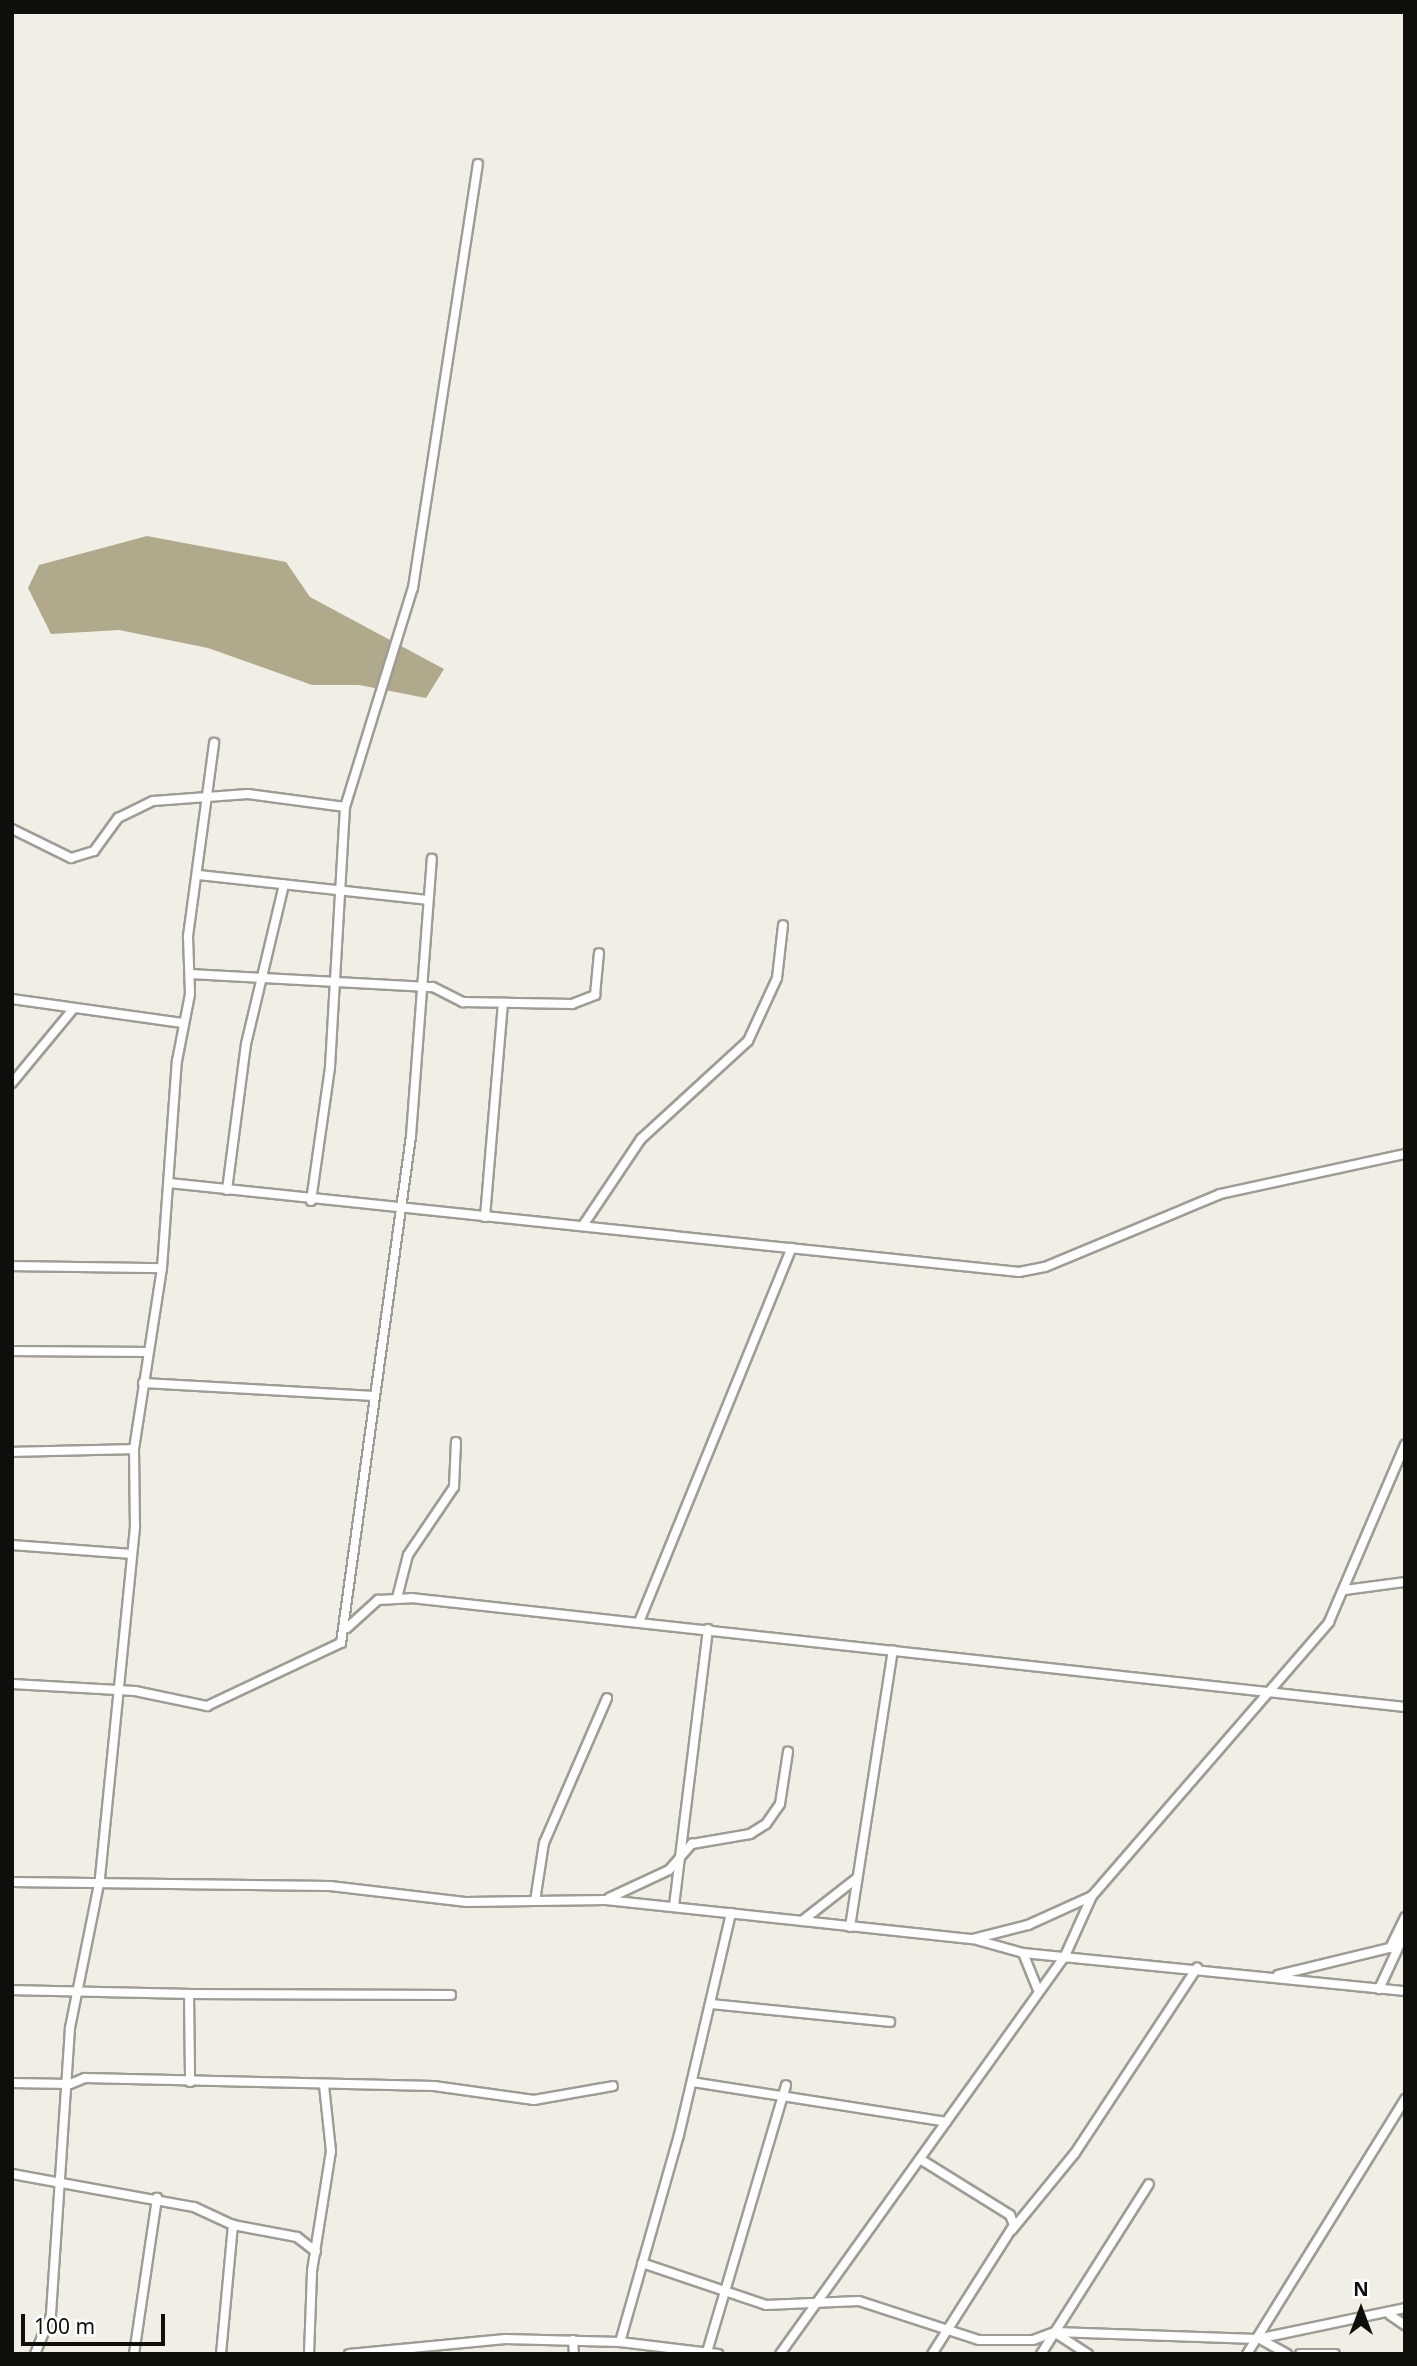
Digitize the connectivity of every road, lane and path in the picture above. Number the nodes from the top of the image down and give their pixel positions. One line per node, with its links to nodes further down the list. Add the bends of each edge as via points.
1 (478, 164): 4 (street, via 413,588)
2 (214, 743): 3 (street)
3 (204, 797): 4 (street, via 248,794); 5 (street, via 141,803 118,818 87,856 62,855); 7 (street)
4 (345, 807): 9 (street)
5 (12, 828)
6 (432, 859): 10 (street)
7 (198, 874): 8 (street); 13 (street)
8 (284, 884): 9 (street); 14 (street)
9 (338, 890): 10 (street); 15 (street)
10 (428, 900): 16 (street)
11 (783, 925): 28 (street, via 777,978 748,1041 641,1139)
12 (599, 953): 18 (street, via 591,999)
13 (190, 974): 14 (street); 20 (street)
14 (264, 978): 15 (street); 24 (street, via 246,1044)
15 (337, 981): 16 (street); 25 (street)
16 (420, 988): 18 (street, via 441,990 463,1002); 26 (street, via 411,1136)
17 (12, 999): 19 (street)
18 (503, 1003): 27 (street)
19 (74, 1008): 20 (street); 21 (street)
20 (182, 1023): 23 (street)
21 (12, 1083)
22 (1405, 1154): 29 (street, via 1220,1194 1032,1270 992,1271)
23 (169, 1183): 24 (street); 31 (street)
24 (227, 1189): 25 (street)
25 (311, 1201): 26 (street)
26 (397, 1206): 27 (street); 35 (street)
27 (485, 1217): 28 (street)
28 (584, 1224): 29 (street)
29 (792, 1248): 45 (street)
30 (12, 1266): 31 (street)
31 (162, 1268): 33 (street)
32 (12, 1351): 33 (street)
33 (148, 1352): 34 (street)
34 (143, 1383): 35 (street); 38 (street)
35 (375, 1396): 46 (street)
36 (456, 1442): 44 (street, via 454,1487 408,1555)
37 (1405, 1445): 43 (street)
38 (134, 1449): 39 (street); 41 (street)
39 (12, 1452)
40 (12, 1545): 41 (street)
41 (132, 1554): 50 (street)
42 (1405, 1582): 43 (street)
43 (1345, 1590): 51 (street, via 1329,1622)
44 (397, 1598): 45 (street); 46 (street, via 378,1600)
45 (639, 1622): 47 (street)
46 (346, 1629): 50 (street, via 341,1643 320,1657 206,1706)
47 (708, 1629): 48 (street); 55 (street)
48 (893, 1650): 51 (street); 56 (street)
49 (12, 1684): 50 (street)
50 (118, 1692): 57 (street)
51 (1264, 1692): 53 (street); 59 (street)
52 (607, 1698): 61 (street, via 544,1843)
53 (1405, 1707)
54 (788, 1752): 55 (street, via 780,1804 766,1824 750,1834 708,1838)
55 (680, 1858): 60 (street); 62 (street)
56 (857, 1878): 65 (street); 66 (street)
57 (100, 1879): 58 (street); 61 (street); 76 (street)
58 (12, 1882)
59 (1093, 1896): 68 (street, via 1028,1925); 70 (street)
60 (606, 1899): 61 (street); 62 (street)
61 (534, 1901)
62 (674, 1906): 63 (street)
63 (731, 1913): 65 (street); 80 (street)
64 (1405, 1917): 72 (street, via 1390,1948)
65 (802, 1922): 66 (street)
66 (850, 1927): 68 (street)
67 (1405, 1933): 74 (street)
68 (973, 1939): 69 (street)
69 (1023, 1954): 70 (street); 73 (street)
70 (1064, 1958): 71 (street); 73 (street)
71 (1197, 1968): 72 (street); 98 (street, via 1075,2153)
72 (1272, 1976): 74 (street)
73 (1037, 1988): 91 (street)
74 (1379, 1989): 77 (street)
75 (12, 1990): 76 (street)
76 (74, 1992): 78 (street); 85 (street)
77 (1405, 1992)
78 (189, 1994): 79 (street); 82 (street)
79 (451, 1995)
80 (710, 2004): 81 (street); 83 (street)
81 (890, 2022)
82 (190, 2082): 85 (street, via 85,2078); 86 (street)
83 (692, 2082): 89 (street); 100 (street)
84 (12, 2083): 85 (street)
85 (69, 2084): 94 (street)
86 (324, 2085): 88 (street, via 434,2086 534,2100); 99 (street, via 331,2151)
87 (786, 2085): 89 (street)
88 (613, 2086)
89 (783, 2096): 91 (street); 101 (street)
90 (1405, 2099): 108 (street)
91 (946, 2122): 92 (street)
92 (920, 2159): 98 (street, via 1010,2215); 102 (street)
93 (12, 2174): 94 (street)
94 (64, 2182): 96 (street); 112 (street, via 51,2315)
95 (1149, 2184): 107 (street)
96 (157, 2198): 97 (street); 113 (street)
97 (233, 2225): 99 (street, via 280,2231); 114 (street)
98 (1012, 2230): 106 (street)
99 (316, 2252): 115 (street)
100 (642, 2263): 101 (street); 110 (street)
101 (724, 2290): 102 (street, via 766,2305); 111 (street)
102 (816, 2302): 106 (street, via 891,2306); 119 (street)
103 (1405, 2308): 104 (street)
104 (1390, 2315): 105 (street); 108 (street)
105 (1405, 2325)
106 (945, 2332): 107 (street, via 979,2340 1033,2340); 120 (street)
107 (1055, 2332): 108 (street); 121 (street); 122 (street)
108 (1257, 2339): 123 (street); 124 (street)
109 (573, 2340): 110 (street); 116 (street, via 505,2339); 117 (street)
110 (620, 2342): 111 (street)
111 (706, 2352): 118 (street)
112 (34, 2354)
113 (134, 2354)
114 (221, 2354)
115 (309, 2354)
116 (349, 2354)
117 (575, 2354)
118 (718, 2354)
119 (780, 2354)
120 (932, 2354)
121 (1041, 2354)
122 (1088, 2354)
123 (1247, 2354)
124 (1287, 2354)
125 (1300, 2354): 126 (street)
126 (1335, 2354)

